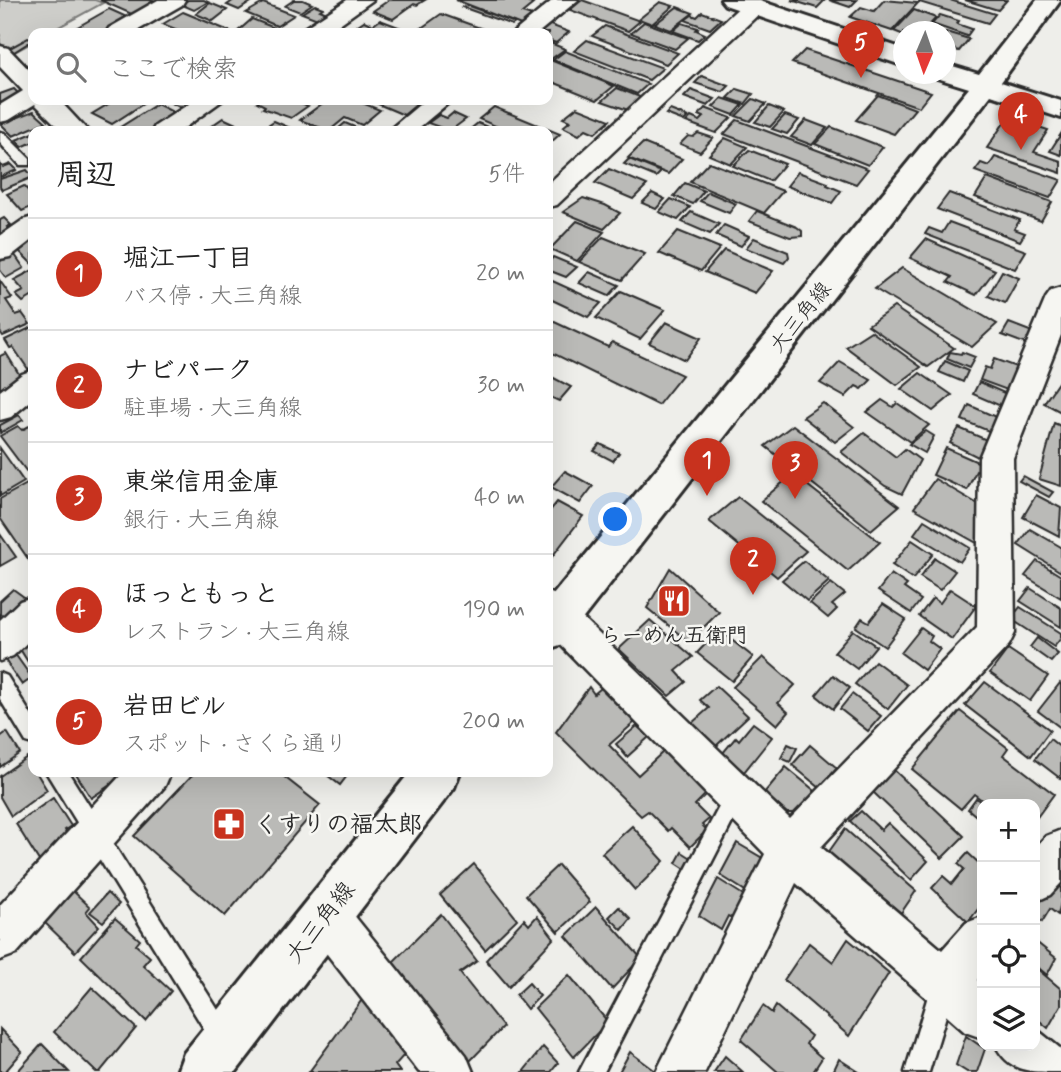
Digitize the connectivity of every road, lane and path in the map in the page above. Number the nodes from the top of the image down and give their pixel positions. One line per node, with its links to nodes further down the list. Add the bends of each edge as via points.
1 (174, 0): 6 (street)
2 (362, 0): 7 (street)
3 (567, 0): 8 (street)
4 (1049, 0): 13 (street, 大三角線)
5 (743, 3): 10 (street); 25 (street)
6 (126, 28)
7 (320, 28)
8 (531, 28)
9 (0, 53): 12 (street)
10 (893, 54)
11 (956, 75): 13 (street)
12 (28, 83)
13 (985, 85): 18 (street); 31 (street, 大三角線)
14 (28, 95): 19 (street)
15 (50, 105): 20 (street)
16 (203, 105): 21 (street)
17 (434, 105): 22 (street)
18 (1061, 110)
19 (0, 115)
20 (71, 126)
21 (172, 126)
22 (406, 126)
23 (0, 136): 24 (lane)
24 (24, 162)
25 (553, 195)
26 (28, 230): 27 (street)
27 (0, 250)
28 (1061, 298): 42 (street, via 996,458 996,633)
29 (28, 386): 30 (street)
30 (0, 408)
31 (553, 617)
32 (28, 618): 34 (street)
33 (553, 621): 40 (street)
34 (0, 644)
35 (0, 682): 36 (lane)
36 (28, 727)
37 (59, 777): 41 (lane)
38 (147, 777): 41 (street)
39 (434, 777): 45 (street, 大三角線)
40 (737, 798): 42 (street); 53 (lane)
41 (95, 835): 46 (street); 51 (lane)
42 (790, 849): 48 (street); 54 (street)
43 (1061, 851): 44 (street)
44 (1040, 874)
45 (325, 915): 51 (street, 大三角線); 52 (street)
46 (0, 938)
47 (977, 945): 48 (street)
48 (944, 983): 49 (street); 55 (lane)
49 (977, 1011)
50 (1026, 1051): 56 (street)
51 (214, 1058)
52 (449, 1072)
53 (591, 1072)
54 (680, 1072)
55 (917, 1072)
56 (1052, 1072)

